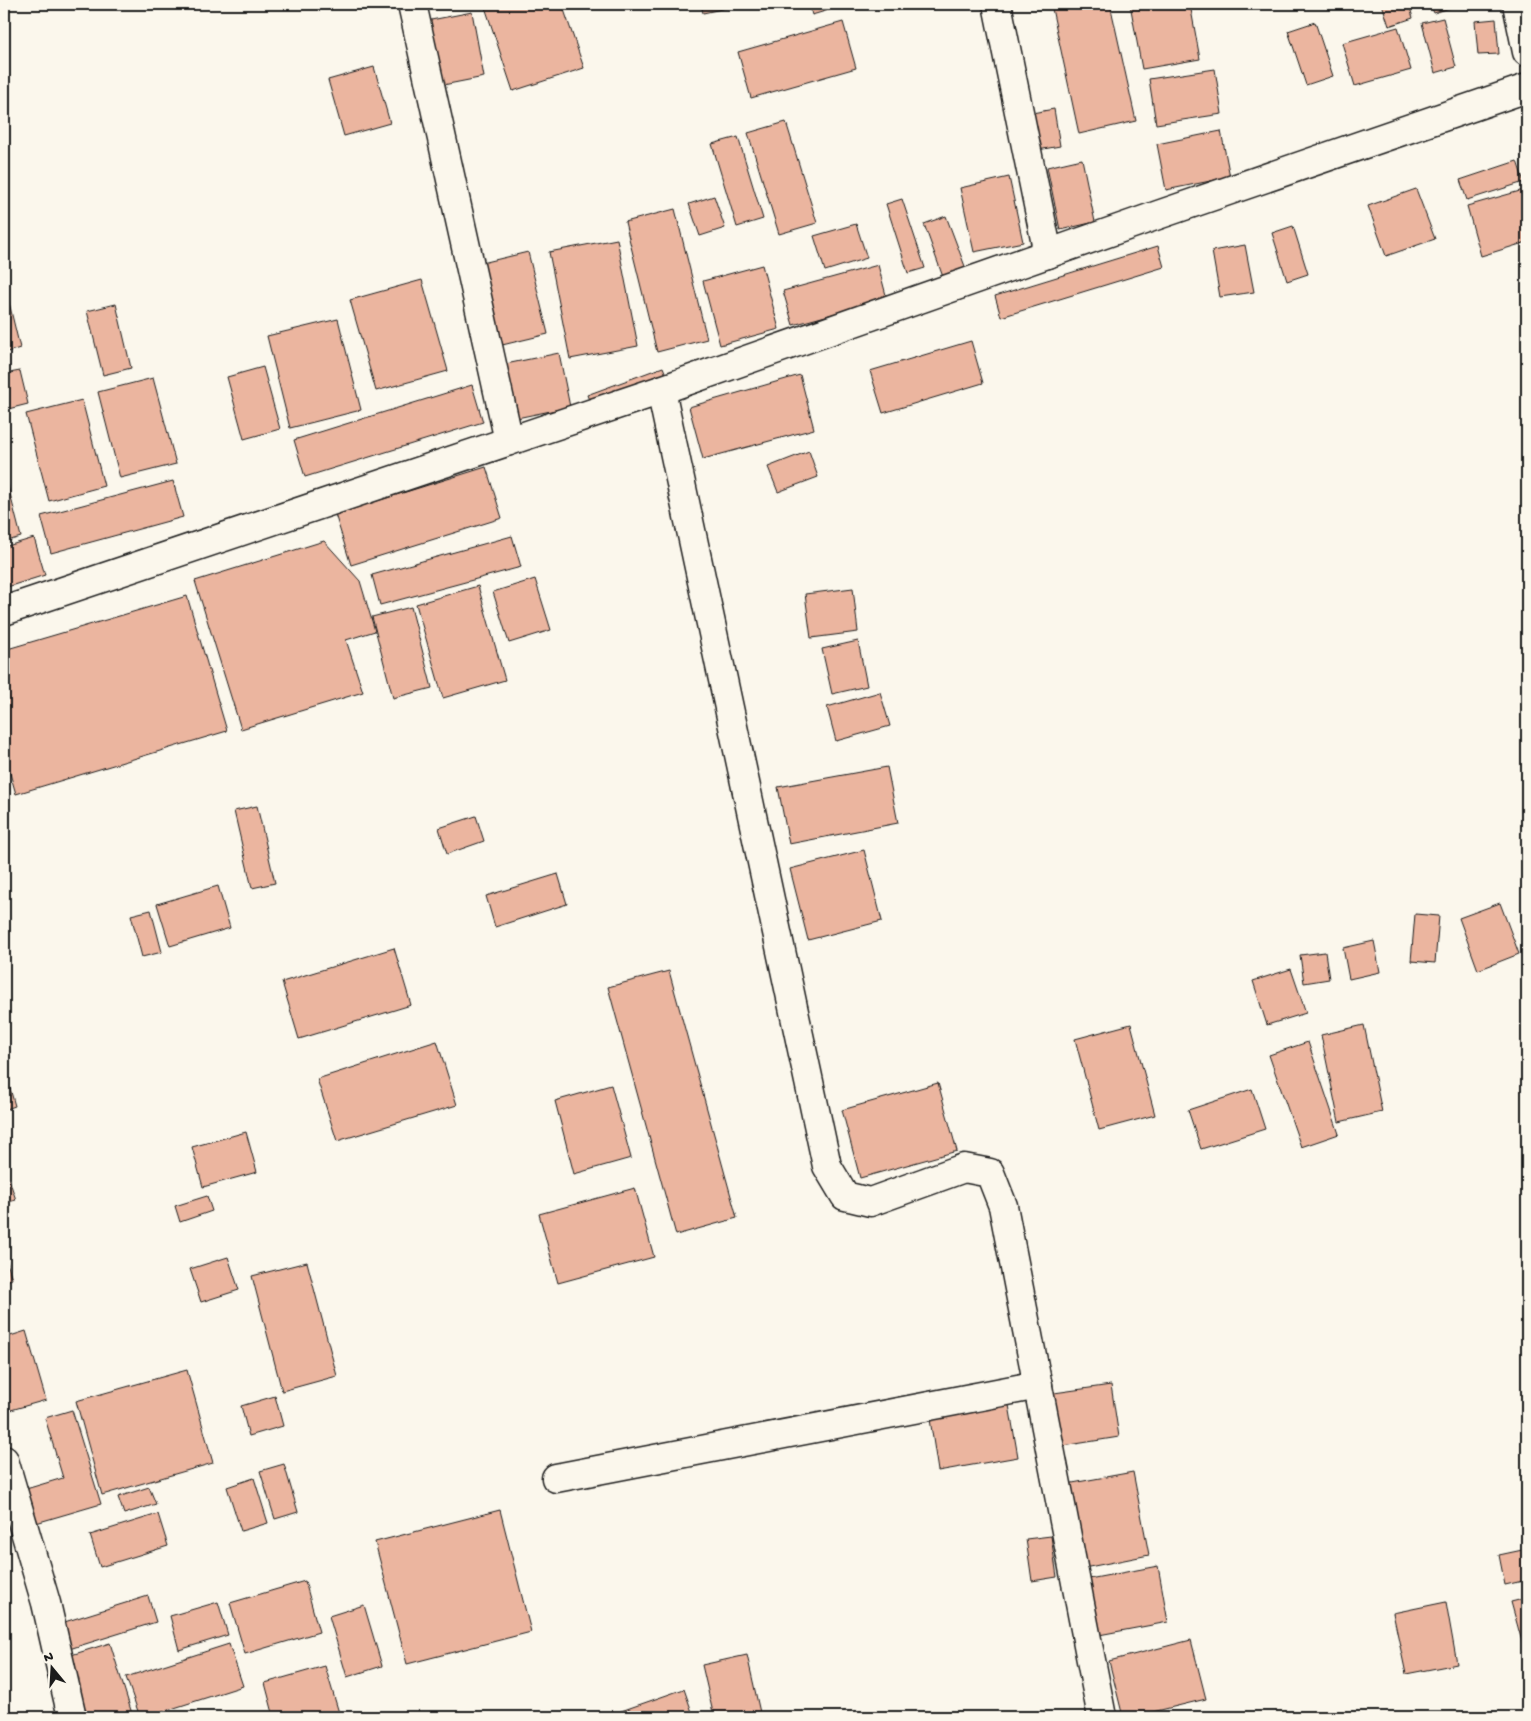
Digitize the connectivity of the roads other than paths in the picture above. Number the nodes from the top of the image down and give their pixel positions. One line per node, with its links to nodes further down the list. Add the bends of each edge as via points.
1 (412, 4): 8 (street)
2 (997, 4): 6 (street)
3 (1517, 4): 4 (street)
4 (1527, 52)
5 (1527, 88): 6 (street)
6 (1048, 254): 7 (street)
7 (661, 390): 8 (street); 10 (street, via 827,1166 845,1196 870,1202 964,1168 990,1173 1004,1206)
8 (509, 441): 9 (street)
9 (4, 611)
10 (1038, 1385): 12 (street); 14 (street)
11 (4, 1460): 13 (street, via 46,1603)
12 (556, 1478)
13 (72, 1717)
14 (1102, 1717)

